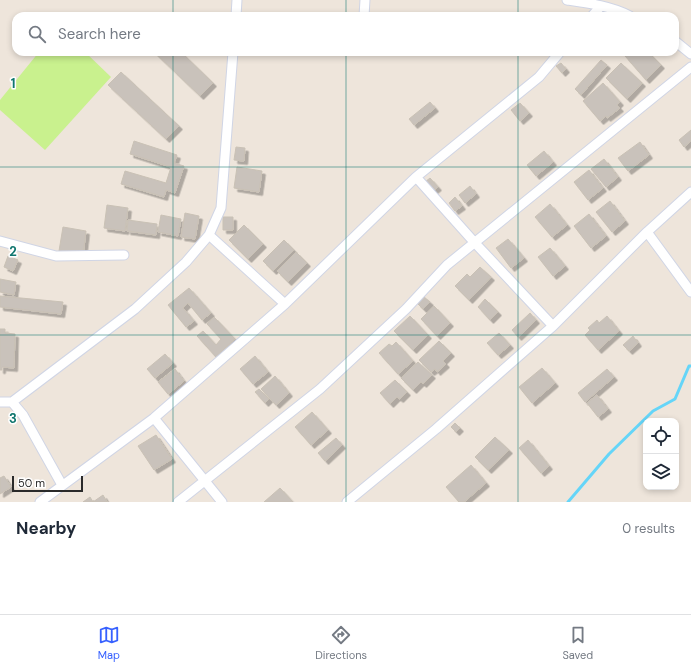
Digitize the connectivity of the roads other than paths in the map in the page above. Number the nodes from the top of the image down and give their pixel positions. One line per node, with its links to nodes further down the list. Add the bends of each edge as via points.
1 (237, 0): 5 (street)
2 (365, 0): 6 (street)
3 (567, 0): 4 (street)
4 (602, 4): 7 (street); 8 (street)
5 (236, 12)
6 (364, 12)
7 (595, 12)
8 (622, 12)
9 (679, 44): 10 (street)
10 (691, 54)
11 (233, 56): 17 (street, via 221,208)
12 (556, 56): 14 (street, via 538,77)
13 (691, 67): 19 (street)
14 (416, 177): 19 (street); 22 (street)
15 (691, 192): 16 (street)
16 (647, 232): 21 (street); 23 (street)
17 (209, 235): 22 (street); 25 (street, via 186,262 135,309)
18 (0, 241): 20 (street, via 56,256)
19 (474, 243): 23 (street); 27 (street, via 447,265 406,309 320,389)
20 (124, 255)
21 (691, 292)
22 (285, 304): 26 (street)
23 (552, 326): 32 (street, via 436,429)
24 (0, 402): 25 (street)
25 (12, 402): 28 (street, via 23,415)
26 (154, 418): 27 (street); 28 (street)
27 (206, 481): 30 (street); 31 (street)
28 (62, 485): 29 (street)
29 (40, 502)
30 (178, 502)
31 (222, 502)
32 (347, 502)

